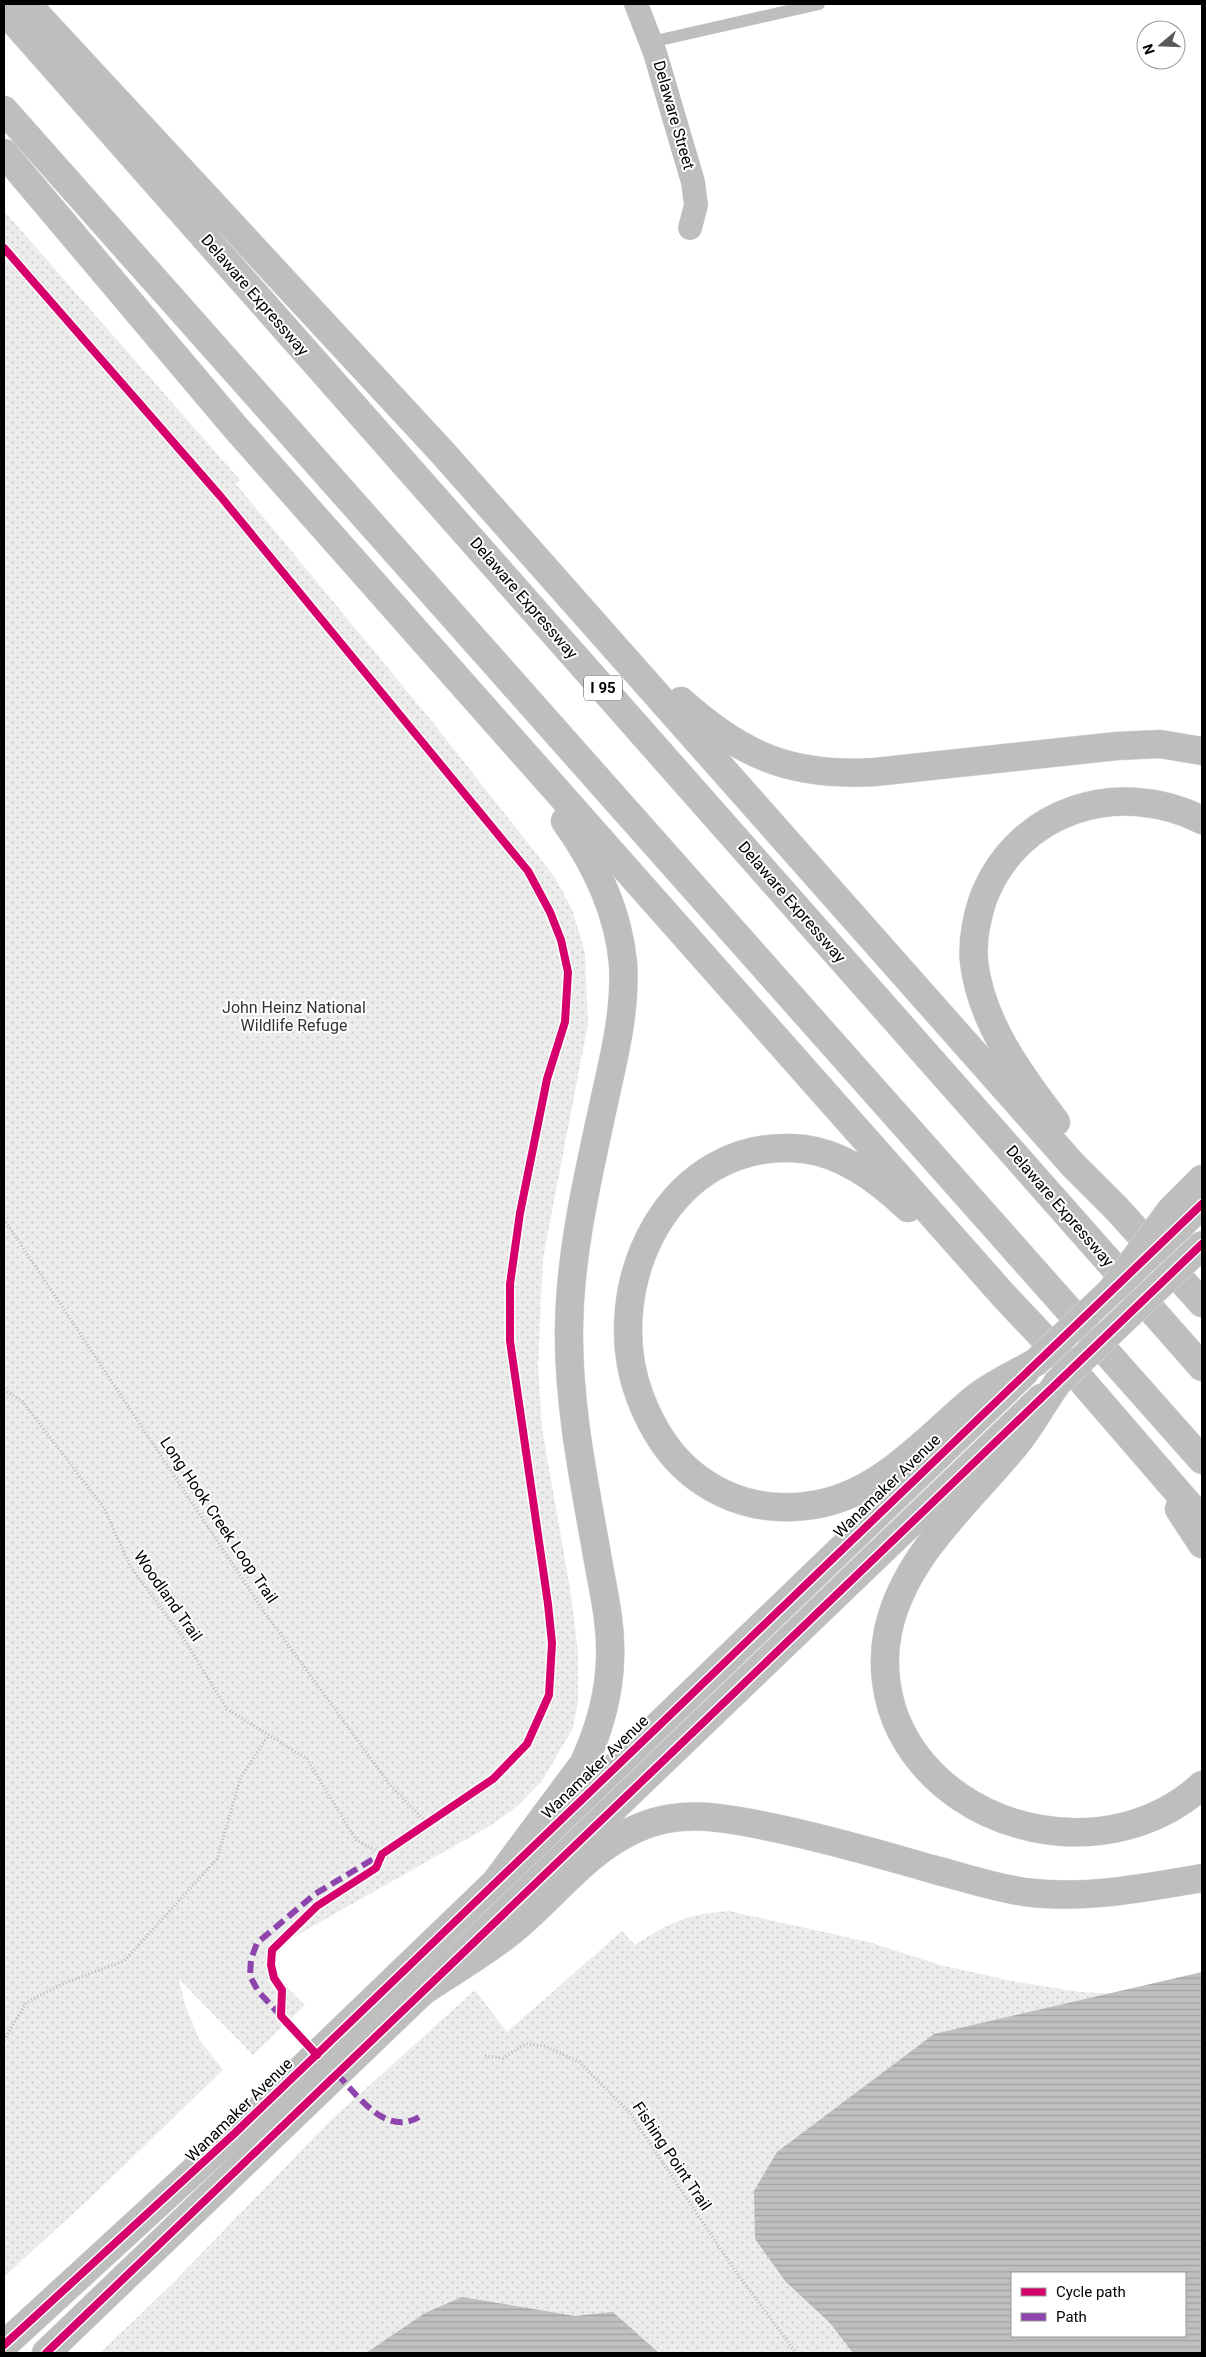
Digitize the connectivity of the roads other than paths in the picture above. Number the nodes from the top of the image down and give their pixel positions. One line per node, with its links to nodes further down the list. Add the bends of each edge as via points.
1 (27, 4): 9 (main road, via 344,344)
2 (636, 4): 5 (street, Delaware Street)
3 (819, 4): 5 (lane)
4 (4, 10): 21 (main road, Delaware Expressway / I 95)
5 (652, 42): 8 (street, Delaware Street, via 693,182 696,205)
6 (4, 110): 24 (main road)
7 (4, 153): 10 (main road, via 186,371)
8 (690, 228)
9 (600, 631): 11 (main road, via 712,729 747,750 800,768 835,774 874,772 1140,745 1177,746); 15 (main road, via 1073,1165)
10 (481, 704): 18 (main road); 29 (main road, via 512,756 564,820 592,861 610,903 623,964 619,1029 573,1256 569,1330 573,1410 609,1627 609,1683 584,1763)
11 (1202, 751)
12 (1202, 820): 15 (main road, via 1165,805 1139,801 1109,801 1076,808 1038,828 1007,857 991,880 977,920 974,961 988,1014 1028,1084 1077,1148)
13 (1202, 1179): 16 (main road)
14 (1202, 1204): 16 (main road)
15 (1117, 1209): 19 (main road)
16 (1176, 1217): 20 (main road, Wanamaker Avenue, bridge, via 1111,1291)
17 (1202, 1244): 22 (main road, bridge)
18 (1004, 1296): 20 (main road, via 900,1200 851,1166 804,1150 758,1152 730,1160 702,1175 676,1197 656,1224 639,1261 629,1302 631,1366 656,1430 684,1467 720,1493 739,1501 773,1507 820,1504 881,1477 911,1456 975,1398); 23 (main road)
19 (1202, 1303)
20 (1036, 1362): 29 (main road, Wanamaker Avenue)
21 (1202, 1367)
22 (1058, 1382): 27 (main road, via 1014,1447 954,1514 898,1598 888,1632 885,1671 891,1709 908,1743 939,1782 974,1807 1030,1828 1078,1832 1116,1829 1164,1811); 30 (main road)
23 (1133, 1442): 25 (main road); 26 (main road)
24 (1202, 1460)
25 (1202, 1520)
26 (1202, 1544)
27 (1202, 1785)
28 (1202, 1878): 30 (main road, via 1116,1892 1044,1894 991,1885 792,1831 714,1817 676,1817 642,1826 610,1843 586,1861 508,1934)
29 (498, 1880): 31 (main road, Wanamaker Avenue, via 176,2189)
30 (419, 1994): 32 (main road)
31 (4, 2346)
32 (46, 2353)

